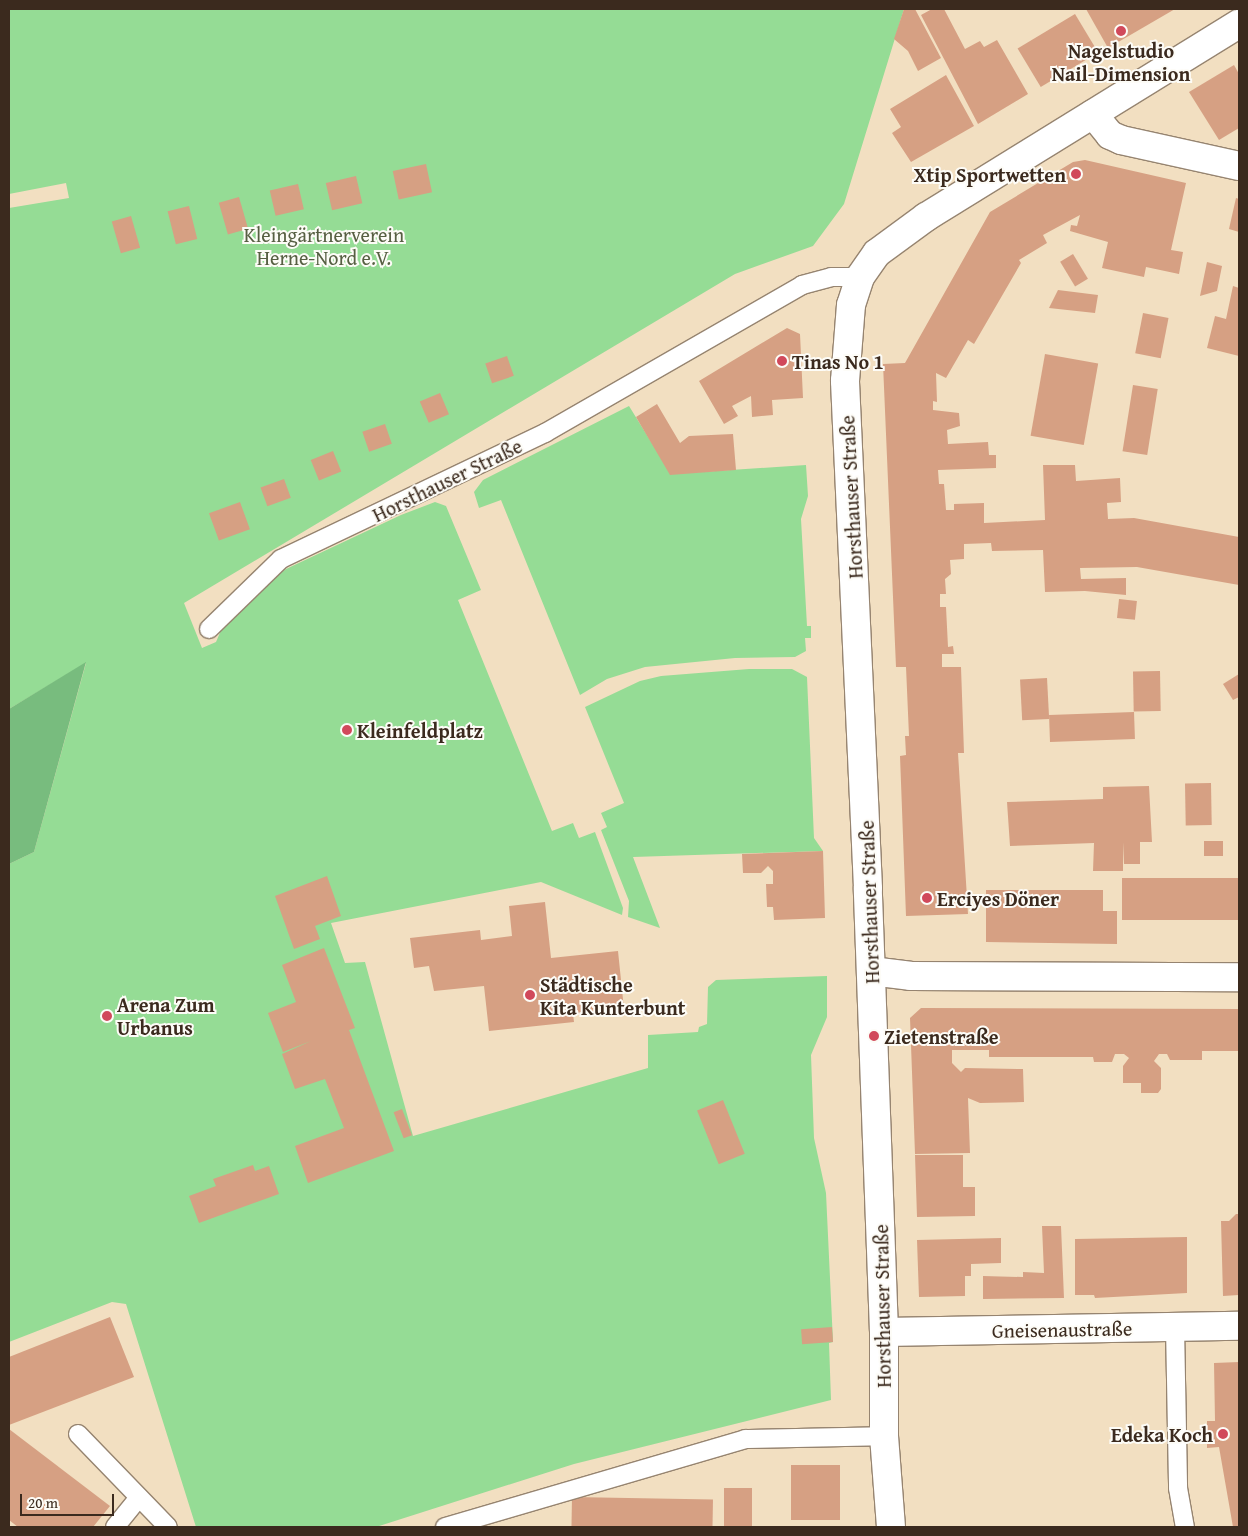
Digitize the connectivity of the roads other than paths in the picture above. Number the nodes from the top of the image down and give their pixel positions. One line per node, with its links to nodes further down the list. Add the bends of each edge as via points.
1 (1239, 24): 2 (main road, Horsthauser Straße)
2 (1094, 114): 3 (main road, via 1110,135 1121,140); 4 (main road, Horsthauser Straße, via 926,217 877,252)
3 (1239, 166)
4 (860, 278): 5 (lane, Horsthauser Straße, via 831,277 802,285 545,433 281,559); 6 (main road, Horsthauser Straße, via 851,305 845,381)
5 (209, 629)
6 (871, 971): 7 (main road, via 910,976); 10 (main road, Horsthauser Straße)
7 (1239, 977)
8 (1239, 1326): 9 (main road, Gneisenaustraße)
9 (1175, 1328): 10 (main road, Gneisenaustraße); 18 (lane, via 1178,1488)
10 (884, 1332): 12 (main road, Horsthauser Straße)
11 (78, 1434): 13 (lane)
12 (884, 1436): 16 (lane, via 745,1438); 17 (main road, Horsthauser Straße)
13 (139, 1497): 14 (lane); 15 (lane)
14 (115, 1527)
15 (168, 1527)
16 (445, 1527)
17 (891, 1527)
18 (1185, 1527)

